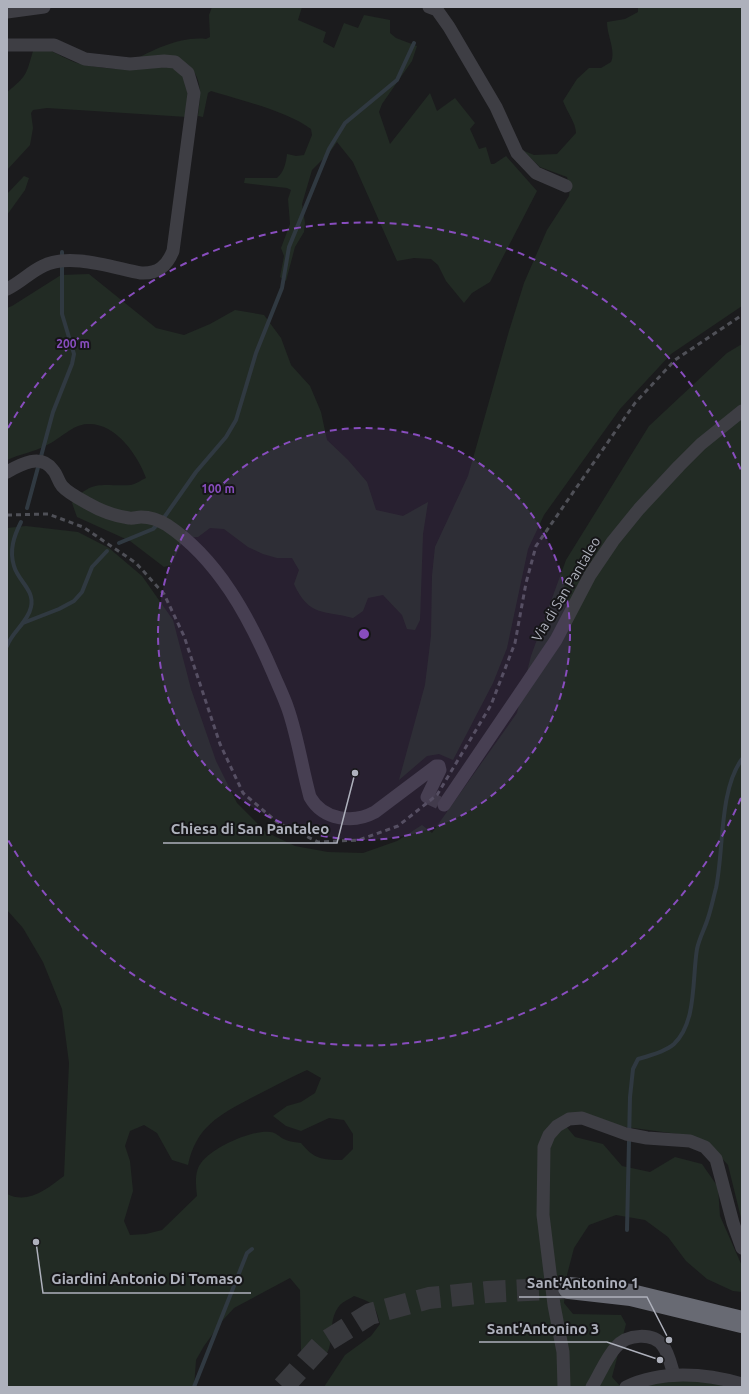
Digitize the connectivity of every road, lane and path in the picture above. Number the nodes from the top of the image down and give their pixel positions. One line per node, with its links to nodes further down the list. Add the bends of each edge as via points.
1 (44, 7): 3 (street)
2 (430, 7): 5 (street, via 437,10 449,27 496,107 517,153 536,173)
3 (7, 12)
4 (7, 45): 6 (street, via 54,45 85,59 130,64 175,62 188,72 194,93 173,251 163,268 148,274 74,260 61,260 44,265 16,286)
5 (566, 186)
6 (7, 289)
7 (742, 411): 10 (street, Via di San Pantaleo, via 679,466 613,541 590,575 556,640)
8 (7, 472): 9 (street, via 23,463 43,462 54,470 62,487 89,504 116,515 155,519 166,524 204,557 244,612 266,656 289,710 310,797 318,809 347,819 364,817 375,812 439,766 440,770)
9 (427, 797)
10 (444, 805)
11 (742, 1248): 18 (street, via 716,1159 705,1146 690,1141 626,1134 582,1118 569,1119 557,1126 549,1135 544,1147 542,1215 563,1352)
12 (569, 1288): 13 (highway, via 631,1295)
13 (684, 1307): 14 (highway); 15 (highway)
14 (742, 1315)
15 (742, 1322)
16 (674, 1376): 17 (street, via 724,1378); 19 (street, via 666,1351 658,1341 647,1337 629,1338 616,1347); 20 (street, via 657,1377)
17 (742, 1384)
18 (564, 1387)
19 (592, 1387)
20 (626, 1387)

